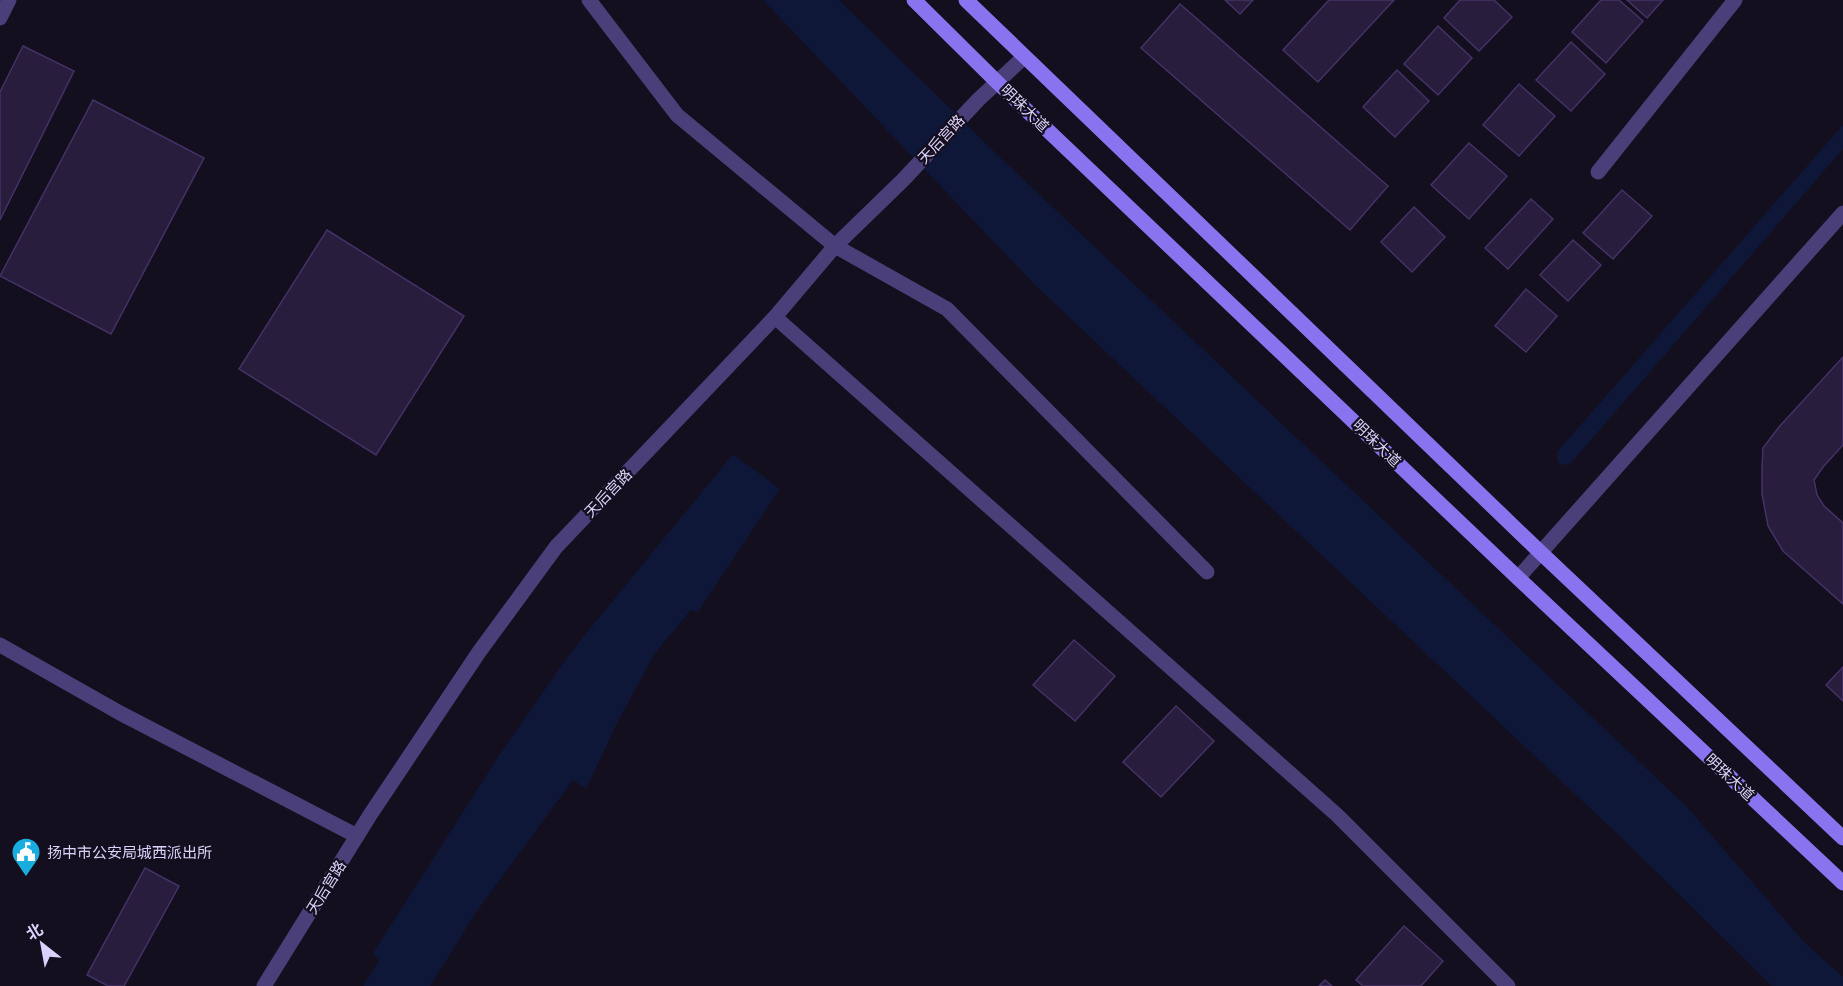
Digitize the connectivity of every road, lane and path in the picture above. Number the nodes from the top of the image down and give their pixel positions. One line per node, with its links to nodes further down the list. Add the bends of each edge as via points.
1 (9, 0): 6 (street)
2 (589, 0): 11 (street, via 676,116)
3 (914, 0): 8 (main road, 明珠大道)
4 (966, 0): 7 (main road)
5 (1735, 0): 9 (street)
6 (0, 18)
7 (1024, 57): 8 (street, 天后宫路); 13 (main road)
8 (997, 82): 11 (street, 天后宫路); 15 (main road, 明珠大道)
9 (1598, 172)
10 (1843, 213): 13 (street)
11 (835, 246): 12 (street, 天后宫路); 14 (street, via 947,309)
12 (775, 317): 17 (street, 天后宫路, via 556,547 479,652); 21 (street, via 1337,815)
13 (1540, 552): 15 (street); 18 (main road)
14 (1207, 572)
15 (1518, 578): 19 (main road, 明珠大道)
16 (0, 645): 17 (street, via 120,713)
17 (357, 836): 20 (street, 天后宫路)
18 (1843, 838)
19 (1843, 882)
20 (264, 986)
21 (1508, 986)

